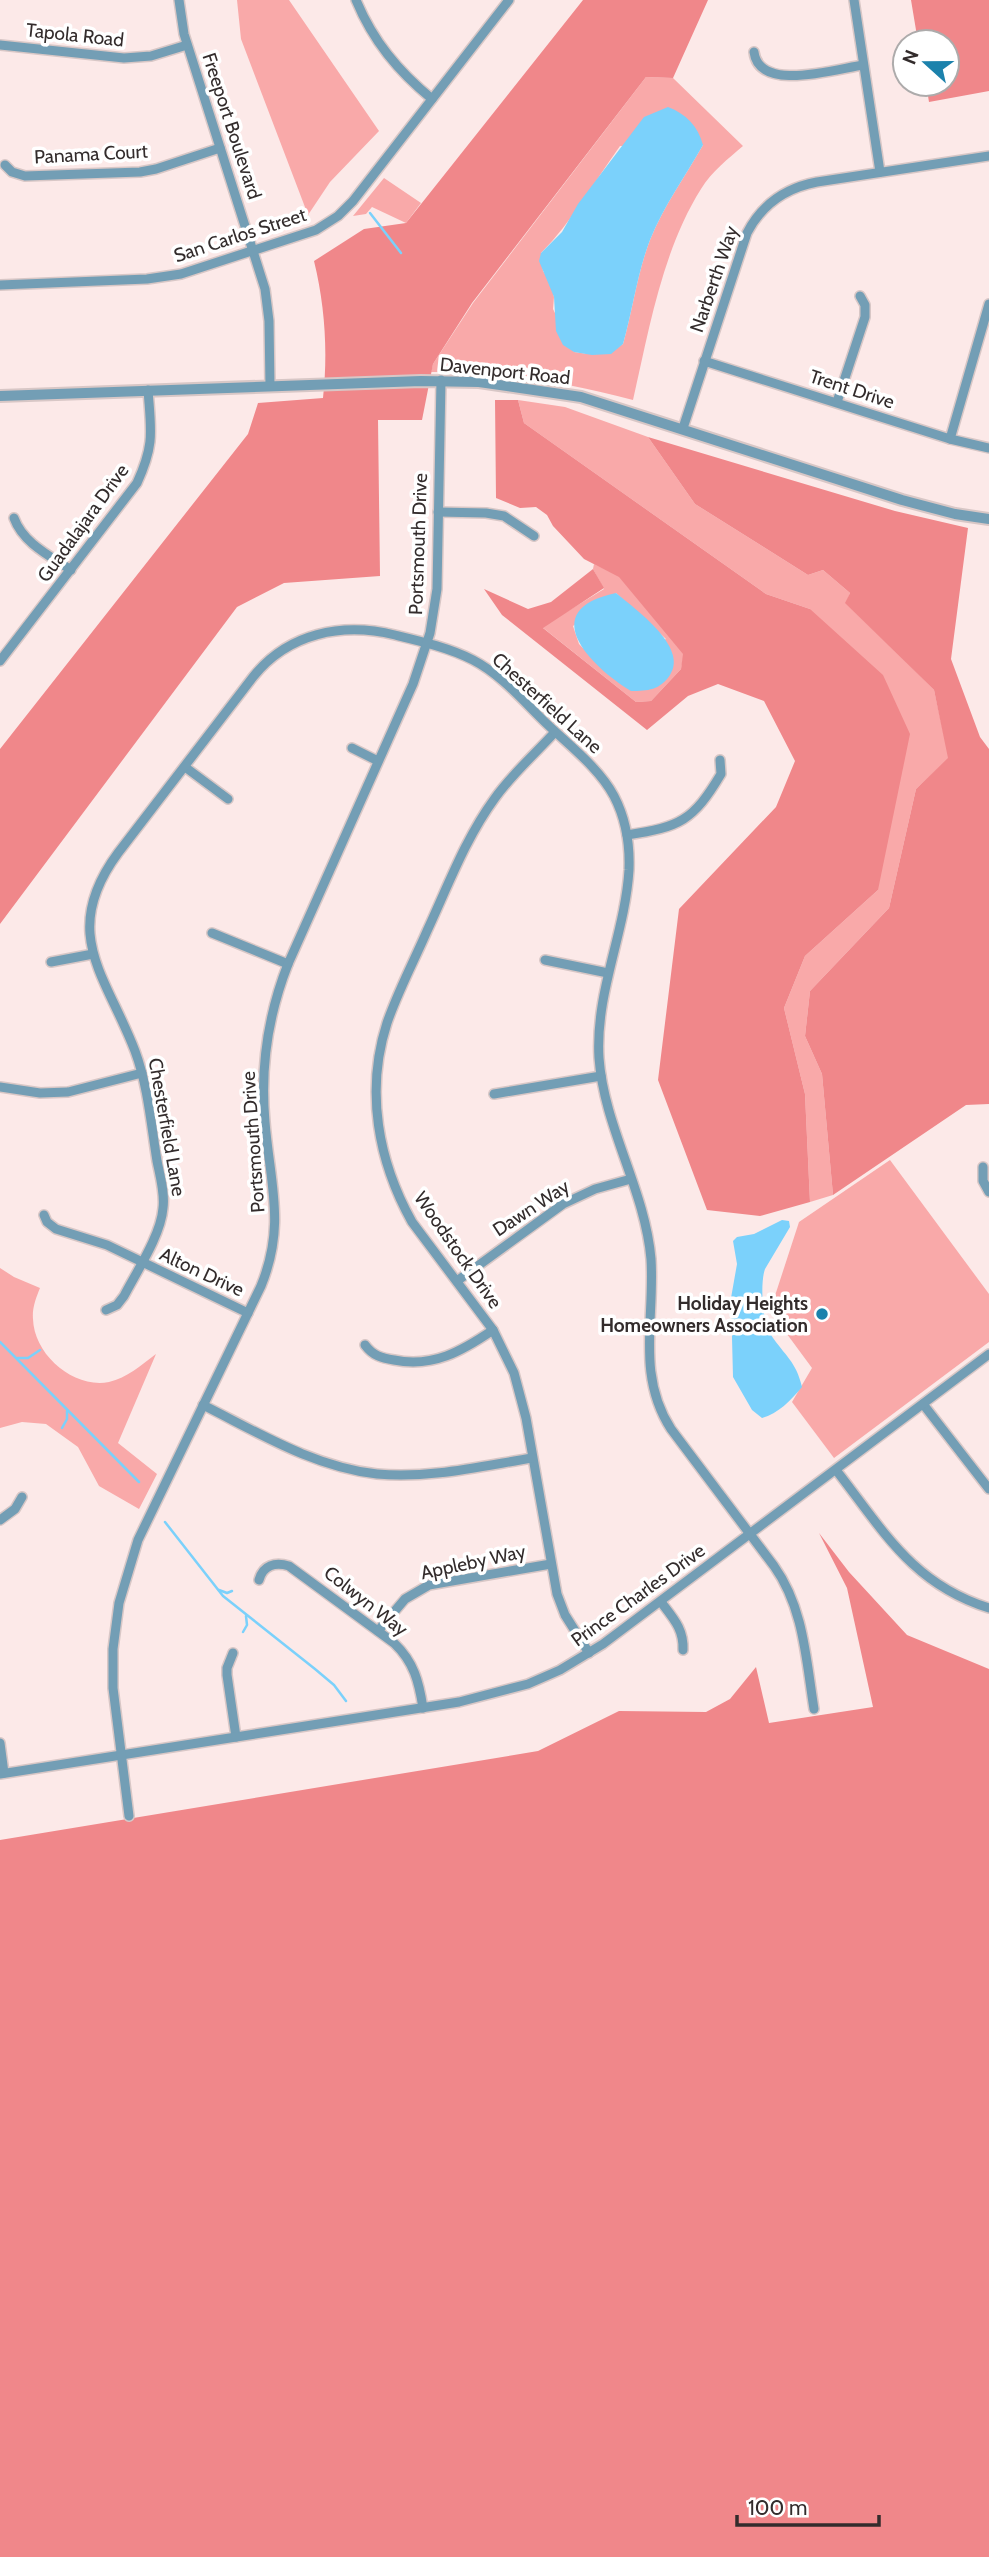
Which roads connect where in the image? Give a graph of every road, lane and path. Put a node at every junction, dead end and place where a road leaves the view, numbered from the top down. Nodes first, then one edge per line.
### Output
1 (179, 0) edge
2 (356, 0) edge
3 (509, 0) edge
4 (854, 0) edge
5 (0, 45) edge
6 (187, 45) junction
7 (754, 52) dead end
8 (863, 65) junction
9 (432, 99) junction
10 (220, 148) junction
11 (989, 156) edge
12 (5, 165) dead end
13 (880, 172) junction
14 (253, 252) junction
15 (0, 285) edge
16 (860, 296) dead end
17 (989, 304) edge
18 (705, 360) junction
19 (441, 380) junction
20 (270, 386) junction
21 (148, 390) junction
22 (0, 396) edge
23 (837, 402) junction
24 (683, 428) junction
25 (950, 439) junction
26 (989, 448) edge
27 (438, 512) junction
28 (14, 518) dead end
29 (989, 519) edge
30 (534, 536) dead end
31 (71, 570) junction
32 (428, 644) junction
33 (0, 661) edge
34 (555, 732) junction
35 (352, 748) dead end
36 (720, 760) dead end
37 (378, 761) junction
38 (185, 766) junction
39 (228, 799) dead end
40 (627, 835) junction
41 (212, 933) dead end
42 (93, 954) junction
43 (545, 960) dead end
44 (51, 962) dead end
45 (288, 964) junction
46 (608, 973) junction
47 (142, 1073) junction
48 (601, 1076) junction
49 (0, 1087) edge
50 (494, 1094) dead end
51 (983, 1167) dead end
52 (631, 1179) junction
53 (989, 1192) edge
54 (44, 1215) dead end
55 (141, 1263) junction
56 (457, 1280) junction
57 (106, 1310) dead end
58 (248, 1313) junction
59 (493, 1330) junction
60 (365, 1345) dead end
61 (989, 1354) edge
62 (923, 1404) junction
63 (203, 1405) junction
64 (533, 1458) junction
65 (836, 1470) junction
66 (989, 1489) edge
67 (22, 1497) dead end
68 (0, 1520) edge
69 (750, 1535) junction
70 (551, 1564) junction
71 (259, 1580) dead end
72 (661, 1602) junction
73 (989, 1608) edge
74 (378, 1631) junction
75 (683, 1650) dead end
76 (233, 1653) dead end
77 (589, 1653) junction
78 (423, 1708) junction
79 (814, 1709) dead end
80 (236, 1737) junction
81 (0, 1743) edge
82 (120, 1754) junction
83 (2, 1773) edge
84 (129, 1816) dead end

1 - 6 street, Freeport Boulevard
2 - 9 street
3 - 9 street, San Carlos Street
4 - 8 street
5 - 6 street, Tapola Road
6 - 10 street, Freeport Boulevard
7 - 8 street
8 - 13 street
9 - 14 street, San Carlos Street
10 - 12 street, Panama Court
10 - 14 street, Freeport Boulevard
11 - 13 street, Narberth Way
13 - 18 street, Narberth Way
14 - 15 street, San Carlos Street
14 - 20 street, Freeport Boulevard
16 - 23 street
17 - 25 street
18 - 23 street, Trent Drive
18 - 24 street, Narberth Way
19 - 20 street, Davenport Road
19 - 24 street, Davenport Road
19 - 27 street, Portsmouth Drive
20 - 21 street, Davenport Road
21 - 22 street, Davenport Road
21 - 31 street, Guadalajara Drive
23 - 25 street, Trent Drive
24 - 29 street, Davenport Road
25 - 26 street, Trent Drive
27 - 30 street
27 - 32 street, Portsmouth Drive
28 - 31 street
31 - 33 street, Guadalajara Drive
32 - 34 street, Chesterfield Lane
32 - 37 street, Portsmouth Drive
32 - 38 street, Chesterfield Lane
34 - 40 street, Chesterfield Lane
34 - 56 street, Woodstock Drive
35 - 37 street
36 - 40 street
37 - 45 street, Portsmouth Drive
38 - 39 street
38 - 42 street, Chesterfield Lane
40 - 46 street, Chesterfield Lane
41 - 45 street
42 - 44 street
42 - 47 street, Chesterfield Lane
43 - 46 street
45 - 58 street, Portsmouth Drive
46 - 48 street, Chesterfield Lane
47 - 49 street
47 - 55 street, Chesterfield Lane
48 - 50 street
48 - 52 street, Chesterfield Lane
51 - 53 street
52 - 56 street, Dawn Way
52 - 69 street, Chesterfield Lane
54 - 55 street, Alton Drive
55 - 57 street, Chesterfield Lane
55 - 58 street, Alton Drive
56 - 59 street, Woodstock Drive
58 - 63 street, Portsmouth Drive
59 - 60 street
59 - 64 street, Woodstock Drive
61 - 62 street, Prince Charles Drive
62 - 65 street, Prince Charles Drive
62 - 66 street
63 - 64 street
63 - 82 street, Portsmouth Drive
64 - 70 street, Woodstock Drive
65 - 69 street, Prince Charles Drive
65 - 73 street
67 - 68 street
69 - 72 street, Prince Charles Drive
69 - 79 street, Chesterfield Lane
70 - 74 street, Appleby Way
70 - 77 street, Woodstock Drive
71 - 74 street, Colwyn Way
72 - 75 street
72 - 77 street, Prince Charles Drive
74 - 78 street, Colwyn Way
76 - 80 street
77 - 78 street, Prince Charles Drive
78 - 80 street, Prince Charles Drive
80 - 82 street, Prince Charles Drive
81 - 83 street
82 - 83 street, Prince Charles Drive
82 - 84 street, Portsmouth Drive

